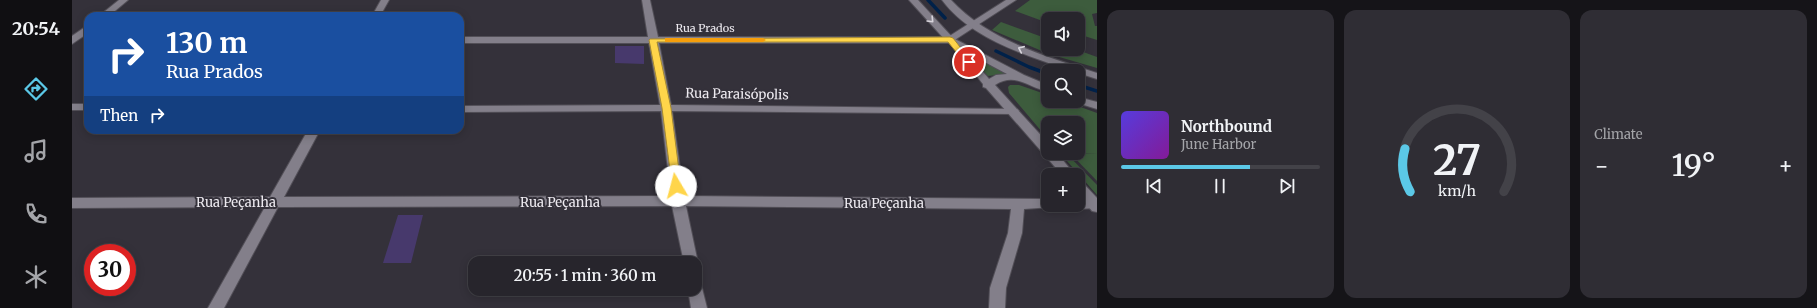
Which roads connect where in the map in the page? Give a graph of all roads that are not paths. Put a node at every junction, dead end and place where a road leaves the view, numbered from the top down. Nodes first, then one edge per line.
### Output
1 (124, 0) edge
2 (385, 0) edge
3 (646, 0) edge
4 (912, 0) edge
5 (946, 0) edge
6 (1012, 0) edge
7 (108, 12) edge
8 (378, 12) edge
9 (973, 25) junction
10 (84, 31) edge
11 (72, 40) edge
12 (84, 40) edge
13 (464, 40) edge
14 (653, 40) junction
15 (950, 40) junction
16 (1097, 76) edge
17 (1020, 77) junction
18 (987, 85) junction
19 (1041, 86) edge
20 (1085, 102) edge
21 (1097, 106) edge
22 (72, 107) edge
23 (84, 107) edge
24 (666, 108) junction
25 (464, 109) edge
26 (1013, 111) junction
27 (312, 134) edge
28 (1041, 143) edge
29 (1056, 160) edge
30 (1063, 168) edge
31 (1085, 193) edge
32 (678, 201) junction
33 (276, 202) junction
34 (72, 203) edge
35 (1018, 204) junction
36 (1041, 204) edge
37 (1085, 204) edge
38 (1096, 205) edge
39 (690, 256) edge
40 (697, 296) edge
41 (216, 308) edge
42 (700, 308) edge
43 (997, 308) edge

1 - 7 street
2 - 8 street
3 - 14 street
4 -> 15 street
5 - 9 street
6 - 9 street
9 - 15 street
16 -> 9 street
10 - 11 street
11 - 12 street
13 - 14 street, Rua Prados
14 - 15 street, Rua Prados
14 - 24 street
15 - 17 street
15 - 18 street
17 - 18 street
17 - 19 street
18 - 26 street
20 - 21 street
22 - 23 street
24 - 25 street, Rua Paraisópolis
24 - 26 street, Rua Paraisópolis
24 - 32 street
26 - 28 street
27 - 33 street
29 - 30 street
31 - 38 street
32 - 33 street, Rua Peçanha
32 - 35 street, Rua Peçanha
32 - 39 street
33 - 34 street, Rua Peçanha
33 - 41 street
35 - 36 street, Rua Peçanha
35 - 43 street
37 - 38 street
40 - 42 street

